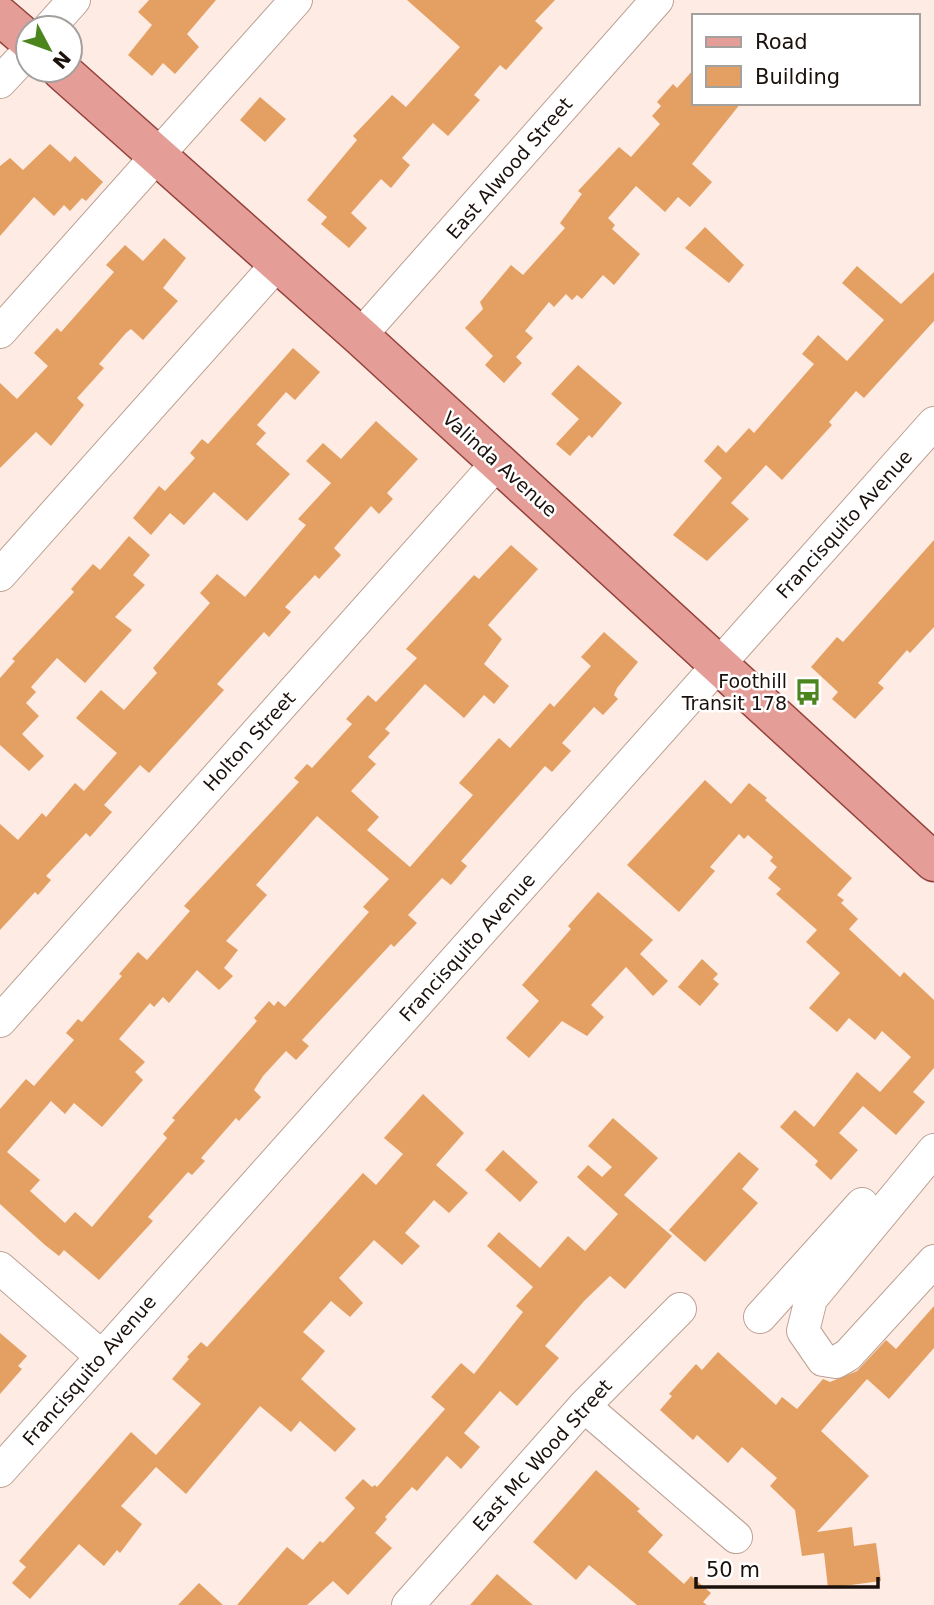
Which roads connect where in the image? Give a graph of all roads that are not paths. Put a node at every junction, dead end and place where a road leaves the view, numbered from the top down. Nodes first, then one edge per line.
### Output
1 (74, 0) edge
2 (296, 0) edge
3 (657, 0) edge
4 (62, 14) edge
5 (0, 16) edge
6 (14, 28) edge
7 (14, 67) edge
8 (0, 82) edge
9 (77, 84) edge
10 (157, 156) junction
11 (278, 264) junction
12 (0, 332) edge
13 (360, 336) junction
14 (934, 423) edge
15 (498, 461) junction
16 (0, 575) edge
17 (720, 664) junction
18 (934, 862) edge
19 (0, 1021) edge
20 (934, 1126) edge
21 (934, 1150) edge
22 (934, 1261) edge
23 (0, 1268) edge
24 (680, 1309) dead end
25 (760, 1317) dead end
26 (101, 1356) junction
27 (584, 1406) junction
28 (0, 1471) edge
29 (736, 1536) dead end
30 (408, 1605) edge

1 - 4 street
2 - 10 street
3 - 13 street, East Alwood Street
5 - 6 main road
7 - 8 street
9 - 10 main road, Valinda Avenue
10 - 11 main road, Valinda Avenue
10 - 12 street
11 - 13 main road, Valinda Avenue
11 - 16 street
13 - 15 main road, Valinda Avenue
14 - 17 street, Francisquito Avenue
15 - 17 main road, Valinda Avenue
15 - 19 street, Holton Street
17 - 18 main road, Valinda Avenue
17 - 26 street, Francisquito Avenue
20 - 25 street
21 - 22 street
23 - 26 street
24 - 27 street, East Mc Wood Street
26 - 28 street, Francisquito Avenue
27 - 29 street
27 - 30 street, East Mc Wood Street

